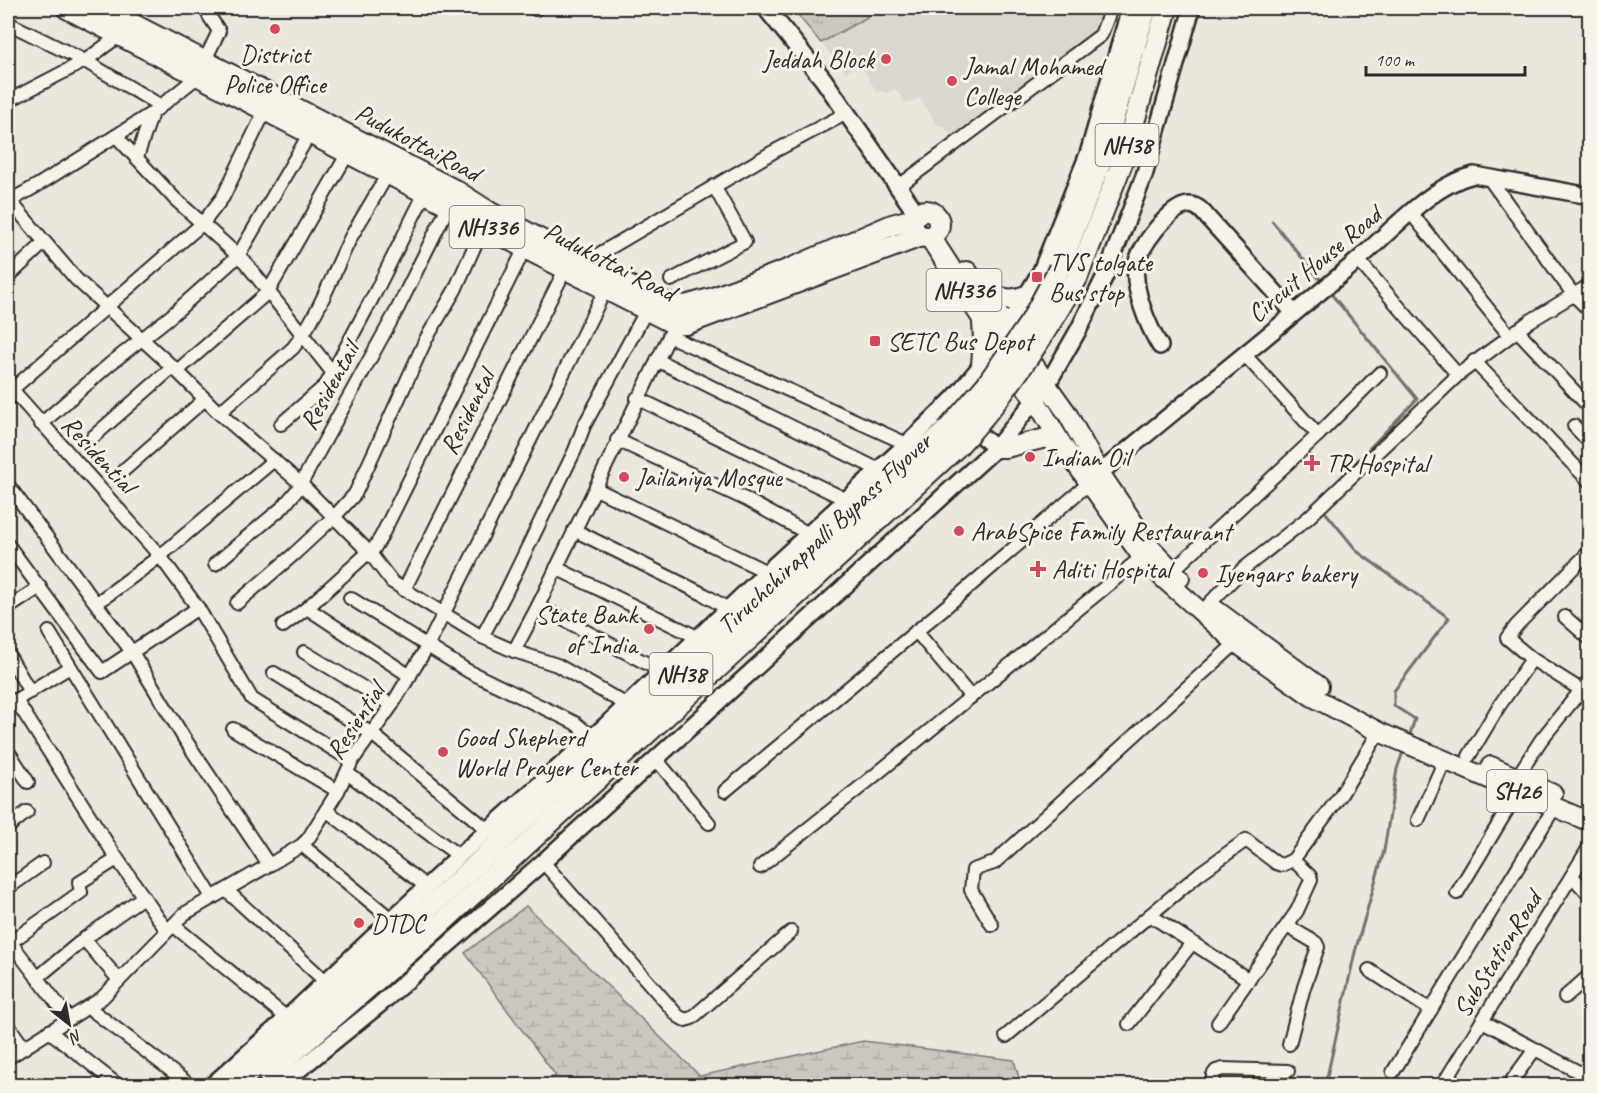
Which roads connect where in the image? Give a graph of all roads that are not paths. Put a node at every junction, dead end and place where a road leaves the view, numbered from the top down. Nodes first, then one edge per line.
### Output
1 (67, 8) edge
2 (100, 8) edge
3 (208, 8) edge
4 (766, 8) edge
5 (781, 8) edge
6 (1111, 8) edge
7 (1130, 8) edge
8 (1146, 8) edge
9 (1167, 8) edge
10 (1192, 8) edge
11 (8, 23) edge
12 (120, 35) junction
13 (85, 61) junction
14 (204, 68) junction
15 (827, 77) junction
16 (8, 101) edge
17 (156, 109) junction
18 (266, 111) junction
19 (847, 113) junction
20 (310, 133) junction
21 (116, 136) junction
22 (348, 153) junction
23 (137, 157) junction
24 (388, 173) junction
25 (1488, 177) junction
26 (904, 182) junction
27 (714, 186) junction
28 (425, 193) junction
29 (1590, 196) edge
30 (9, 202) edge
31 (449, 205) junction
32 (1411, 213) junction
33 (203, 223) junction
34 (925, 224) junction
35 (484, 225) junction
36 (44, 243) junction
37 (525, 248) junction
38 (238, 256) junction
39 (1358, 260) junction
40 (953, 261) junction
41 (574, 262) junction
42 (1050, 270) junction
43 (8, 277) edge
44 (671, 280) dead end
45 (975, 283) junction
46 (1590, 285) edge
47 (605, 290) junction
48 (268, 292) junction
49 (1573, 294) junction
50 (1026, 296) junction
51 (1094, 300) junction
52 (106, 307) junction
53 (646, 311) junction
54 (1590, 311) edge
55 (1294, 313) junction
56 (982, 320) junction
57 (672, 330) junction
58 (1513, 333) junction
59 (303, 336) junction
60 (1002, 336) junction
61 (143, 340) junction
62 (1160, 346) dead end
63 (1244, 354) junction
64 (657, 360) junction
65 (1474, 361) junction
66 (982, 365) junction
67 (175, 369) junction
68 (333, 373) junction
69 (1380, 373) dead end
70 (1458, 375) junction
71 (9, 389) edge
72 (1041, 393) junction
73 (205, 399) junction
74 (637, 399) junction
75 (945, 407) junction
76 (1590, 408) edge
77 (219, 413) junction
78 (41, 424) junction
79 (282, 424) dead end
80 (1574, 426) dead end
81 (1318, 435) junction
82 (93, 437) dead end
83 (617, 440) junction
84 (1590, 443) edge
85 (907, 444) junction
86 (1064, 446) junction
87 (996, 448) junction
88 (274, 460) junction
89 (124, 470) dead end
90 (879, 470) junction
91 (1095, 478) junction
92 (1590, 482) edge
93 (300, 483) junction
94 (8, 486) edge
95 (596, 489) junction
96 (848, 500) junction
97 (335, 516) junction
98 (574, 530) junction
99 (809, 534) junction
100 (8, 546) edge
101 (1590, 551) edge
102 (370, 554) junction
103 (160, 556) junction
104 (1142, 556) junction
105 (215, 564) dead end
106 (556, 568) junction
107 (767, 572) junction
108 (1168, 575) junction
109 (40, 587) junction
110 (404, 590) junction
111 (350, 598) dead end
112 (97, 603) junction
113 (237, 603) dead end
114 (1209, 604) junction
115 (538, 606) junction
116 (8, 608) edge
117 (198, 608) junction
118 (307, 608) junction
119 (728, 609) junction
120 (444, 613) junction
121 (1565, 617) dead end
122 (283, 626) dead end
123 (916, 631) junction
124 (49, 632) dead end
125 (482, 637) junction
126 (699, 638) junction
127 (1590, 639) edge
128 (1236, 643) junction
129 (427, 647) junction
130 (514, 651) junction
131 (132, 652) junction
132 (304, 652) dead end
133 (8, 654) edge
134 (1532, 660) junction
135 (70, 668) junction
136 (663, 672) junction
137 (274, 673) dead end
138 (410, 676) junction
139 (1590, 679) edge
140 (1581, 690) junction
141 (30, 692) junction
142 (971, 697) junction
143 (12, 703) edge
144 (392, 705) junction
145 (627, 705) junction
146 (233, 729) dead end
147 (1387, 729) junction
148 (371, 733) junction
149 (592, 736) junction
150 (8, 751) edge
151 (1442, 752) junction
152 (1469, 756) junction
153 (656, 759) junction
154 (350, 767) junction
155 (28, 782) dead end
156 (1517, 785) junction
157 (338, 791) junction
158 (725, 791) dead end
159 (1554, 808) junction
160 (326, 810) junction
161 (1590, 810) edge
162 (27, 812) dead end
163 (1418, 820) dead end
164 (1590, 822) edge
165 (709, 823) dead end
166 (8, 826) edge
167 (489, 831) junction
168 (302, 845) junction
169 (1590, 846) edge
170 (459, 856) junction
171 (117, 859) junction
172 (1293, 860) junction
173 (543, 862) junction
174 (43, 863) dead end
175 (269, 865) junction
176 (760, 867) dead end
177 (1572, 876) junction
178 (427, 887) junction
179 (8, 888) edge
180 (226, 890) junction
181 (1457, 893) dead end
182 (1590, 896) edge
183 (143, 897) junction
184 (212, 897) junction
185 (1150, 915) junction
186 (392, 919) junction
187 (992, 925) dead end
188 (1287, 927) junction
189 (170, 928) junction
190 (791, 932) dead end
191 (84, 939) junction
192 (8, 942) edge
193 (1192, 943) junction
194 (1369, 970) dead end
195 (1590, 975) edge
196 (37, 978) junction
197 (119, 980) junction
198 (1249, 980) junction
199 (325, 981) junction
200 (1565, 997) dead end
201 (88, 1007) junction
202 (1431, 1010) junction
203 (287, 1018) junction
204 (69, 1019) junction
205 (1482, 1021) junction
206 (1218, 1023) dead end
207 (1129, 1024) dead end
208 (8, 1025) edge
209 (49, 1031) junction
210 (1006, 1036) dead end
211 (1289, 1044) dead end
212 (24, 1048) junction
213 (1535, 1049) junction
214 (8, 1058) edge
215 (1288, 1071) dead end
216 (1393, 1072) dead end
217 (1590, 1078) edge
218 (1511, 1082) dead end
219 (118, 1086) edge
220 (191, 1086) edge
221 (211, 1086) edge
222 (234, 1086) edge
223 (254, 1086) edge
224 (279, 1086) edge
225 (1213, 1086) edge
226 (1442, 1086) edge

1 - 12 highway, Pudukottai Road / NH336
2 - 14 highway, PudukottaiRoad / NH336
3 - 14 street
4 - 15 main road
5 - 15 main road
6 - 26 street
7 - 42 street
8 - 42 highway, Tiruchchirappalli Bypass Flyover / NH38
9 - 223 highway, Tiruchchirappalli Bypass Flyover / NH38, bridge
10 - 51 street
11 - 13 street
12 - 13 street
12 - 14 highway, Pudukottai Road / NH336
13 - 16 street
13 - 17 street
14 - 17 street
14 - 18 highway, Pudukottai Road / NH336
14 - 41 highway, PudukottaiRoad / NH336
15 - 19 main road
15 - 26 main road
17 - 21 street
17 - 23 street
18 - 20 highway, Pudukottai Road / NH336
18 - 33 street
19 - 26 main road
19 - 27 street
20 - 22 highway, Pudukottai Road / NH336
20 - 38 street, Residential
21 - 23 street
21 - 30 street
22 - 24 highway, Pudukottai Road / NH336
22 - 48 street
23 - 33 street
24 - 28 highway, Pudukottai Road / NH336
24 - 59 street
25 - 29 street, Circuit House Road
25 - 32 street, Circuit House Road
25 - 49 street
26 - 34 main road
27 - 41 street
27 - 44 street
28 - 31 highway, Pudukottai Road / NH336
28 - 68 street
30 - 36 street
31 - 35 highway, Pudukottai Road / NH336
31 - 93 street, Residentail
32 - 39 street, Circuit House Road
32 - 58 street
33 - 38 street
33 - 52 street
34 - 40 highway, NH336
34 - 41 highway, PudukottaiRoad / NH336
34 - 57 highway, Pudukottai Road / NH336
35 - 37 highway, Pudukottai Road / NH336
35 - 97 street
36 - 43 street
36 - 52 street
37 - 41 highway, Pudukottai Road / NH336
37 - 102 street
38 - 48 street
38 - 61 street, Residential
39 - 55 street, Circuit House Road
39 - 70 street
40 - 45 highway, NH336
40 - 56 highway, NH336
41 - 47 highway, Pudukottai Road / NH336
41 - 110 street, Residental
42 - 50 street
42 - 51 street
42 - 222 highway, Tiruchchirappalli Bypass Flyover / NH38, bridge
45 - 50 highway
45 - 60 highway, NH336
46 - 49 street
47 - 53 highway, Pudukottai Road / NH336
47 - 120 street, Resiential
48 - 59 street
48 - 67 street
49 - 54 street
49 - 58 street
50 - 60 street
51 - 72 street
52 - 61 street
52 - 71 street
53 - 57 highway, Pudukottai Road / NH336
53 - 125 street
55 - 62 street
55 - 63 street, Circuit House Road
56 - 60 highway, NH336
56 - 66 highway
57 - 64 street
57 - 85 street
58 - 65 street
58 - 76 street
59 - 68 street
59 - 77 street
60 - 66 street
60 - 72 highway, NH336
61 - 67 street
61 - 78 street, Residential
63 - 81 street
63 - 91 street, Circuit House Road
64 - 74 street
64 - 90 street
65 - 70 street
65 - 92 street
66 - 75 street
67 - 73 street
67 - 82 street
68 - 79 street
69 - 81 street
70 - 114 street
71 - 78 street
72 - 86 main road, SH26
72 - 87 street
72 - 91 main road, SH26
73 - 77 street
73 - 89 street
74 - 83 street
74 - 96 street
75 - 85 street
75 - 87 street
77 - 88 street
78 - 103 street, Residential
80 - 84 street
81 - 108 street
83 - 95 street
83 - 99 street
85 - 90 street
86 - 87 main road
86 - 91 main road, SH26
87 - 153 street
88 - 93 street
88 - 103 street
90 - 96 street
91 - 104 main road, SH26
91 - 108 main road, SH26
91 - 123 street
93 - 97 street
93 - 105 street, Residentail
94 - 112 street
95 - 98 street
95 - 107 street
96 - 99 street
97 - 102 street
97 - 113 street
98 - 106 street
98 - 119 street
99 - 107 street
100 - 109 street
101 - 134 street
102 - 110 street
102 - 118 street
103 - 112 street
103 - 117 street, Residential
104 - 108 main road, SH26
104 - 142 street
106 - 115 street
106 - 126 street
107 - 119 street
108 - 114 main road, SH26
108 - 128 main road, SH26
109 - 116 street
109 - 131 street
110 - 120 street
111 - 129 street
112 - 131 street
114 - 147 main road, SH26
115 - 130 street
115 - 136 street
117 - 131 street
117 - 154 street, Residential
118 - 122 street
118 - 138 street
119 - 126 street
120 - 125 street
120 - 129 street, Resiential
121 - 127 street
123 - 142 street
123 - 158 street
124 - 135 street
125 - 130 street
126 - 136 street
128 - 147 main road, SH26
128 - 187 street
129 - 138 street, Resiential
129 - 149 street
130 - 145 street
131 - 175 street
132 - 144 street
133 - 141 street
134 - 140 street
134 - 152 street
135 - 141 street
135 - 184 street
136 - 145 street
137 - 148 street
138 - 144 street, Resiential
139 - 140 street
140 - 156 street
141 - 143 street
142 - 176 street
143 - 171 street
144 - 148 street, Resiential
145 - 149 street
146 - 157 street
147 - 151 main road, SH26
147 - 172 street
148 - 154 street, Resiential
148 - 167 street
149 - 167 street
150 - 155 street
151 - 152 main road, SH26
151 - 156 main road, SH26
151 - 163 street
152 - 156 main road, SH26
153 - 165 street
153 - 173 street
154 - 157 street, Resiential
154 - 170 street
156 - 159 main road, SH26
156 - 161 main road, SH26
156 - 181 street
157 - 160 street, Resiential
159 - 164 main road, SH26
159 - 202 street
160 - 168 street, Resiential
160 - 178 street
162 - 166 street
167 - 170 street
168 - 175 street, Resiential
168 - 186 street
169 - 177 street, SubStationRoad
170 - 178 street
171 - 183 street
171 - 192 street
172 - 185 street
172 - 188 street
173 - 190 street
173 - 224 street
174 - 179 street
175 - 180 street, Resiential
177 - 182 street
177 - 205 street, SubStationRoad
178 - 186 street
180 - 184 street, Resiential
180 - 199 street
183 - 189 street
183 - 191 street
184 - 189 street, Resiential
185 - 193 street
185 - 210 street
186 - 199 street
188 - 198 street
188 - 211 street
189 - 197 street, Resiential
189 - 203 street
191 - 196 street
191 - 197 street
192 - 196 street
193 - 198 street
193 - 207 street
194 - 202 street
195 - 200 street
196 - 204 street
197 - 201 street, Resiential
198 - 206 street
199 - 203 street
201 - 204 street, Resiential
201 - 220 street
202 - 216 street
203 - 221 street
204 - 209 street, Resiential
205 - 213 street
205 - 226 street, SubStationRoad
208 - 212 street
209 - 212 street, Resiential
209 - 219 street
212 - 214 street, Resiential
213 - 217 street
213 - 218 street
215 - 225 street

